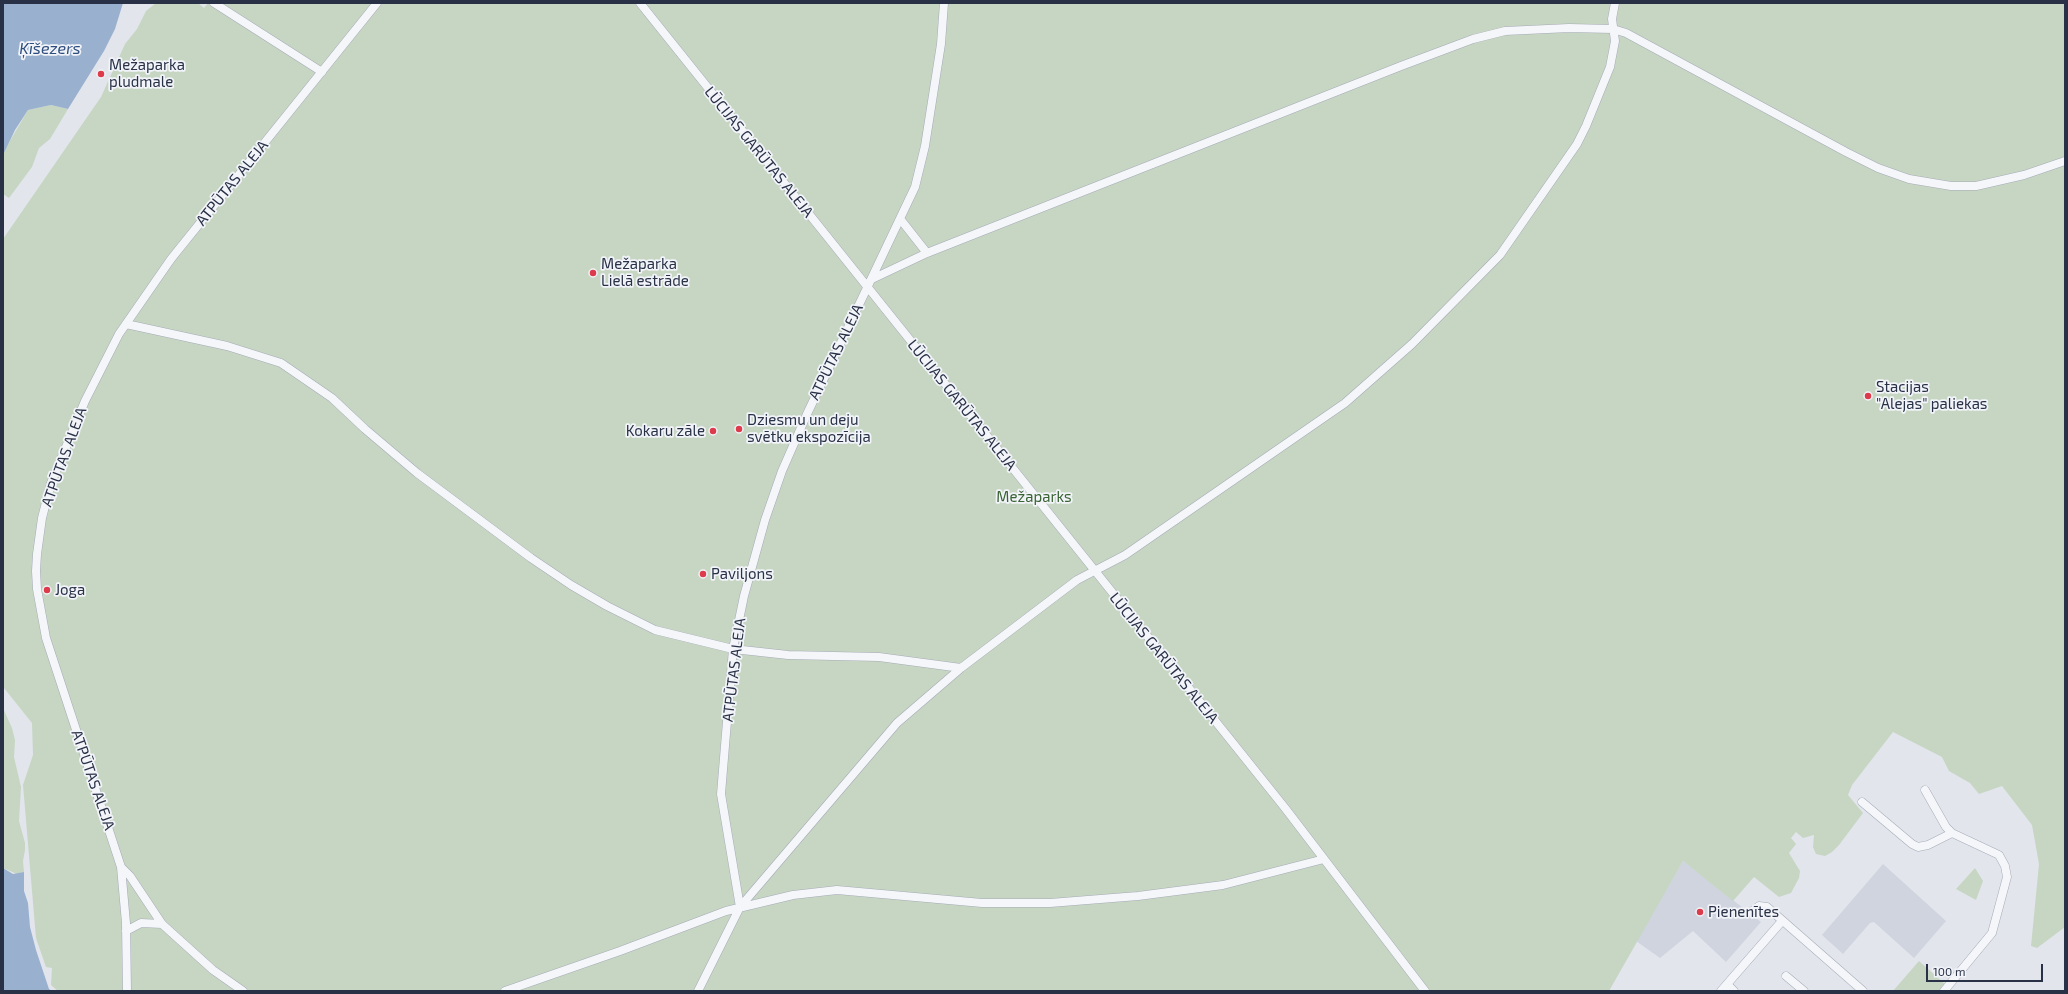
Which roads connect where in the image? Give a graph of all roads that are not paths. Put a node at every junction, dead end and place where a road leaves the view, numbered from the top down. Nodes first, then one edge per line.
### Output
1 (214, 3) edge
2 (378, 3) edge
3 (640, 3) edge
4 (944, 3) edge
5 (1614, 3) edge
6 (1613, 29) junction
7 (322, 72) junction
8 (2065, 161) edge
9 (900, 220) junction
10 (927, 253) junction
11 (870, 283) junction
12 (126, 324) junction
13 (1094, 571) junction
14 (733, 649) junction
15 (961, 668) junction
16 (1925, 790) dead end
17 (1862, 802) dead end
18 (1952, 833) junction
19 (1324, 859) junction
20 (121, 867) junction
21 (740, 907) junction
22 (1751, 912) dead end
23 (1782, 921) junction
24 (162, 924) junction
25 (126, 931) junction
26 (1786, 976) dead end
27 (1727, 984) junction
28 (127, 991) edge
29 (243, 991) edge
30 (505, 991) edge
31 (698, 991) edge
32 (1425, 991) edge
33 (1721, 991) edge
34 (1734, 991) edge
35 (1804, 991) edge
36 (1864, 991) edge
37 (1944, 991) edge

1 - 7 street
2 - 7 street, ATPŪTAS ALEJA
3 - 11 street, LŪCIJAS GARŪTAS ALEJA
4 - 9 street, ATPŪTAS ALEJA
5 - 6 street
6 - 8 street
6 - 10 street
6 - 13 street
7 - 12 street, ATPŪTAS ALEJA
9 - 10 street
9 - 11 street, ATPŪTAS ALEJA
10 - 11 street
11 - 13 street, LŪCIJAS GARŪTAS ALEJA
11 - 14 street, ATPŪTAS ALEJA
12 - 14 street
12 - 20 street, ATPŪTAS ALEJA
13 - 15 street
13 - 19 street, LŪCIJAS GARŪTAS ALEJA
14 - 15 street
14 - 21 street, ATPŪTAS ALEJA
15 - 21 street
16 - 18 street
17 - 18 street
18 - 37 street
19 - 21 street
19 - 32 street, LŪCIJAS GARŪTAS ALEJA
20 - 24 street, ATPŪTAS ALEJA
20 - 25 street
21 - 30 street
21 - 31 street
22 - 23 street
23 - 27 street
23 - 36 street
24 - 25 street
24 - 29 street, ATPŪTAS ALEJA
25 - 28 street
26 - 35 street
27 - 33 street
27 - 34 street

